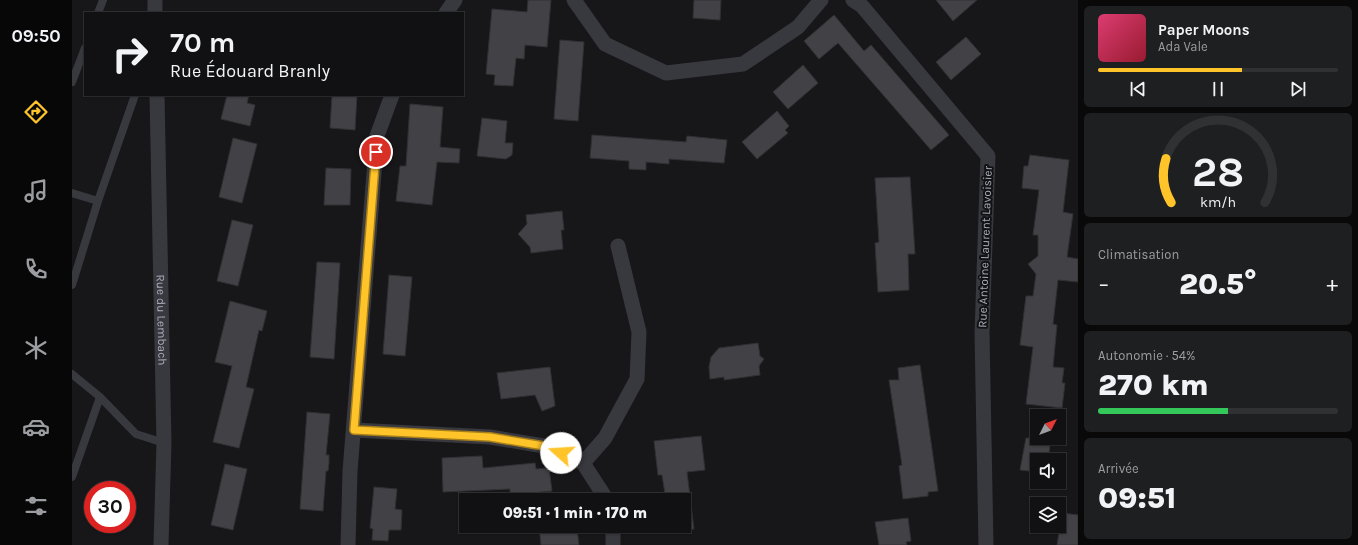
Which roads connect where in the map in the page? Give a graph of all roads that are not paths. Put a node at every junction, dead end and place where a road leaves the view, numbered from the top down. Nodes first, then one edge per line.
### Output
1 (103, 0) edge
2 (155, 0) edge
3 (455, 0) edge
4 (574, 0) edge
5 (821, 0) edge
6 (853, 0) edge
7 (98, 12) edge
8 (155, 12) edge
9 (447, 12) edge
10 (84, 51) edge
11 (72, 82) edge
12 (135, 96) edge
13 (157, 96) edge
14 (392, 96) edge
15 (72, 193) edge
16 (98, 201) junction
17 (618, 246) dead end
18 (72, 285) edge
19 (72, 374) edge
20 (100, 397) junction
21 (354, 430) junction
22 (164, 443) junction
23 (583, 463) junction
24 (72, 477) edge
25 (602, 493) edge
26 (612, 533) edge
27 (161, 545) edge
28 (348, 545) edge
29 (613, 545) edge
30 (986, 545) edge

1 - 7 lane
2 - 8 street
3 - 9 street
4 - 5 street
6 - 30 street, Rue Antoine Laurent Lavoisier
10 - 11 lane
12 - 16 lane
13 - 22 street, Rue du Lembach
14 - 21 street
15 - 16 lane
16 - 18 lane
17 - 23 street
19 - 20 lane
20 - 22 lane
20 - 24 lane
21 - 23 street
21 - 28 street
22 - 27 street, Rue du Lembach
23 - 25 street
26 - 29 street

